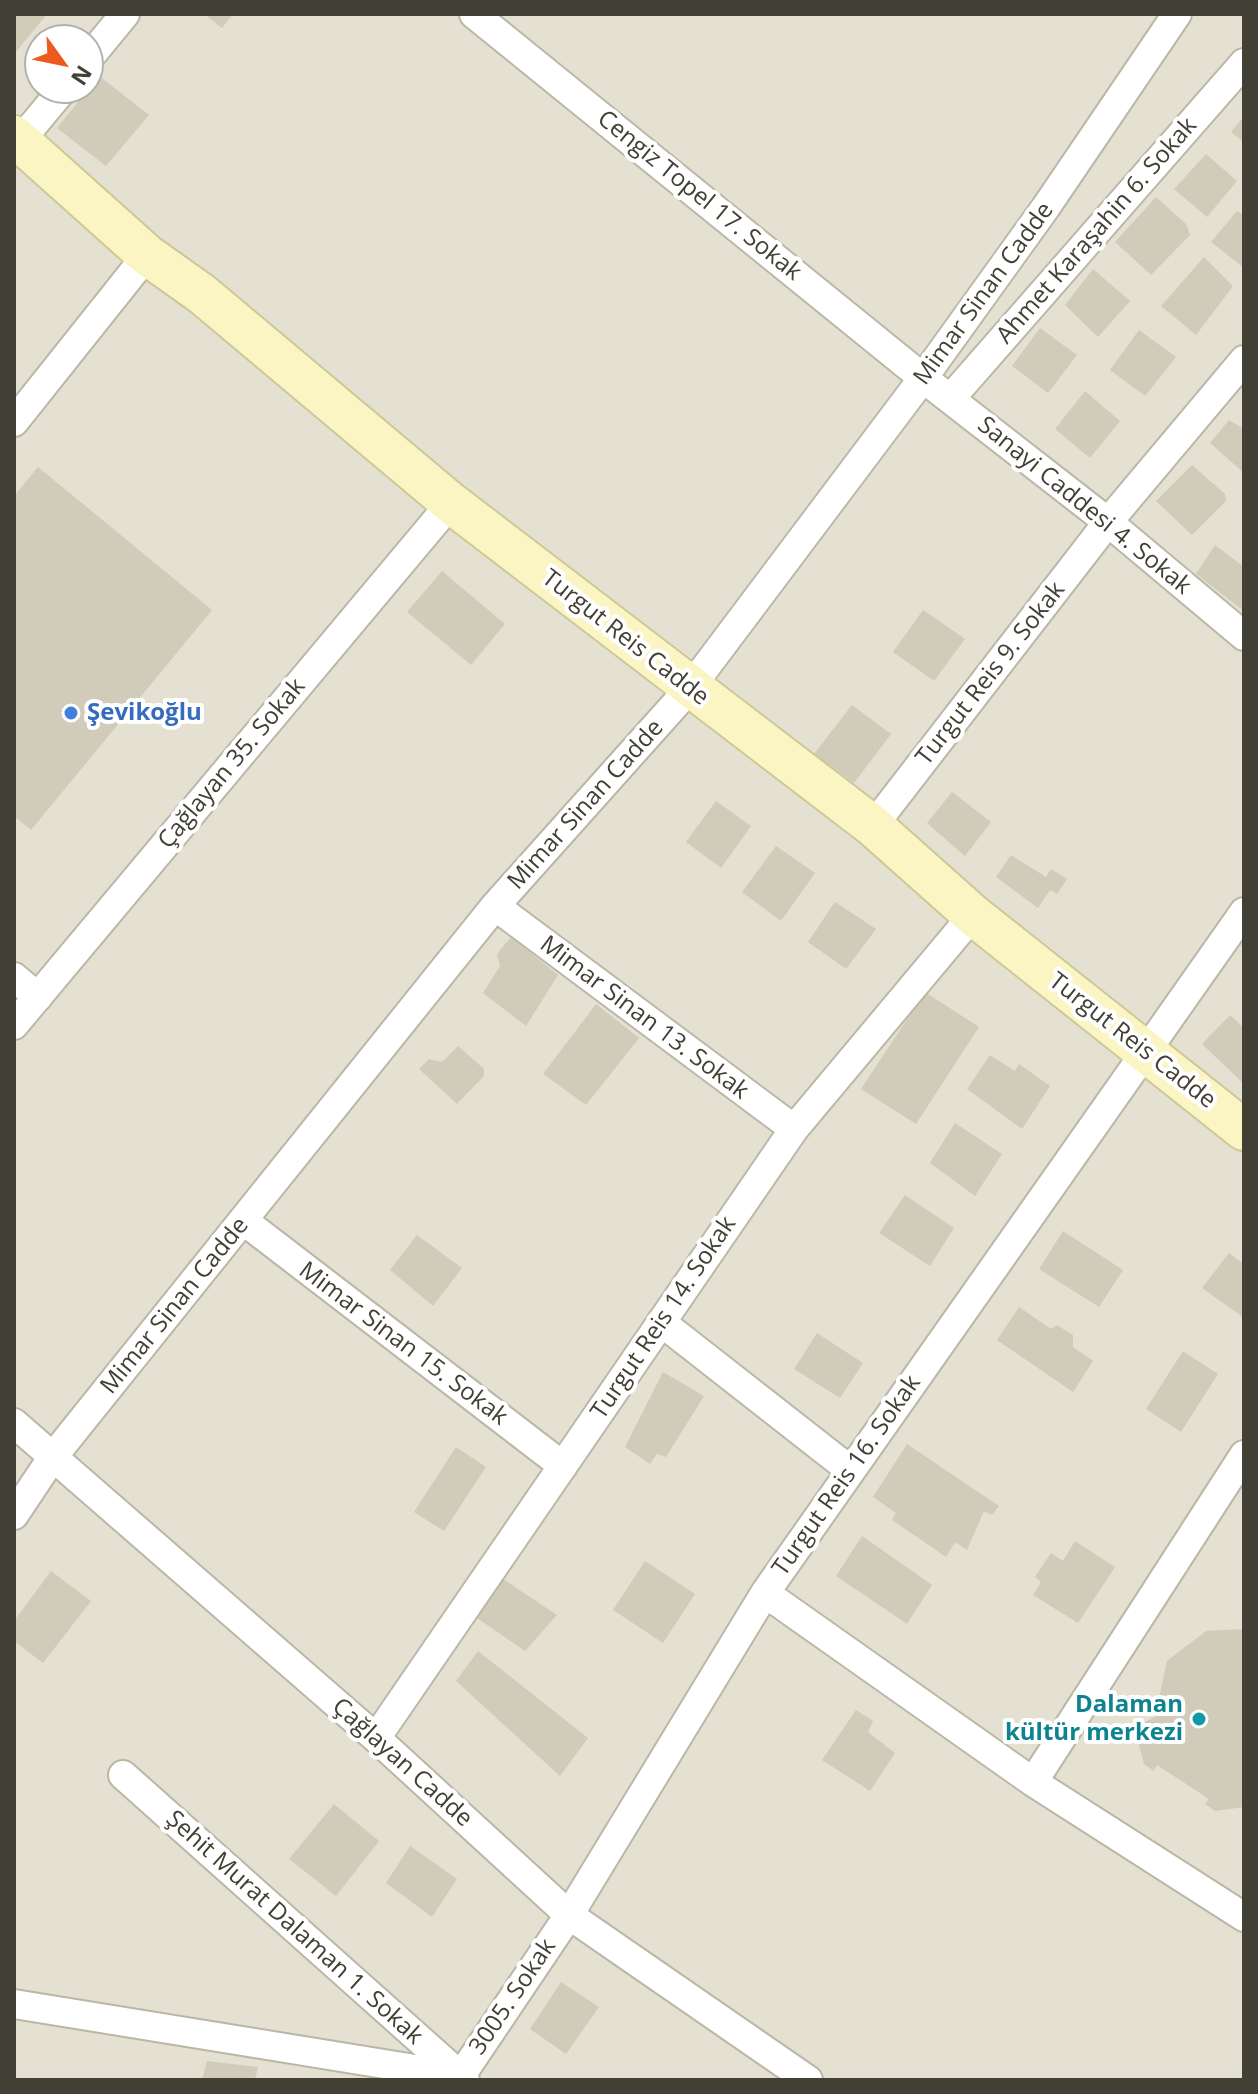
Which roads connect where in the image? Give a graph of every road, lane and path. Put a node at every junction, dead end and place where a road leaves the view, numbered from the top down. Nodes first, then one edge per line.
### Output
1 (125, 14) edge
2 (474, 14) edge
3 (1177, 14) edge
4 (104, 40) edge
5 (1244, 63) edge
6 (50, 104) edge
7 (16, 142) edge
8 (147, 255) junction
9 (1244, 360) edge
10 (923, 378) junction
11 (950, 399) junction
12 (14, 422) edge
13 (451, 503) junction
14 (1108, 522) junction
15 (1244, 636) edge
16 (690, 688) junction
17 (873, 826) junction
18 (495, 906) junction
19 (1244, 912) edge
20 (973, 915) junction
21 (14, 977) edge
22 (38, 997) junction
23 (14, 1025) edge
24 (1146, 1052) junction
25 (794, 1129) junction
26 (1244, 1130) edge
27 (244, 1221) junction
28 (661, 1322) junction
29 (14, 1423) edge
30 (1244, 1455) edge
31 (52, 1458) junction
32 (563, 1466) junction
33 (850, 1470) junction
34 (14, 1515) edge
35 (765, 1593) junction
36 (376, 1738) junction
37 (123, 1775) dead end
38 (1033, 1782) junction
39 (569, 1915) junction
40 (1244, 1917) edge
41 (14, 2004) edge
42 (461, 2079) edge
43 (808, 2080) edge

1 - 4 street
2 - 10 street, Cengiz Topel 17. Sokak
3 - 10 street, Mimar Sinan Cadde
5 - 11 street, Ahmet Karaşahin 6. Sokak
6 - 7 street
7 - 8 street, Turgut Reis Cadde
8 - 12 street
8 - 13 street, Turgut Reis Cadde
9 - 14 street, Turgut Reis 9. Sokak
10 - 11 street, Sanayi Caddesi 4. Sokak
10 - 16 street, Mimar Sinan Cadde
11 - 14 street, Sanayi Caddesi 4. Sokak
13 - 16 street, Turgut Reis Cadde
13 - 22 street, Çağlayan 35. Sokak
14 - 15 street, Sanayi Caddesi 4. Sokak
14 - 17 street, Turgut Reis 9. Sokak
16 - 17 street, Turgut Reis Cadde
16 - 18 street, Mimar Sinan Cadde
17 - 20 street, Turgut Reis Cadde
18 - 25 street, Mimar Sinan 13. Sokak
18 - 27 street, Mimar Sinan Cadde
19 - 24 street, Turgut Reis 16. Sokak
20 - 24 street, Turgut Reis Cadde
20 - 25 street, Turgut Reis 14. Sokak
21 - 22 street
22 - 23 street, Çağlayan 35. Sokak
24 - 26 street, Turgut Reis Cadde
24 - 33 street, Turgut Reis 16. Sokak
25 - 28 street, Turgut Reis 14. Sokak
27 - 31 street, Mimar Sinan Cadde
27 - 32 street, Mimar Sinan 15. Sokak
28 - 32 street, Turgut Reis 14. Sokak
28 - 33 street
29 - 31 street, Çağlayan Cadde
30 - 38 street
31 - 34 street, Mimar Sinan Cadde
31 - 36 street, Çağlayan Cadde
32 - 36 street, Turgut Reis 14. Sokak
33 - 35 street, Turgut Reis 16. Sokak
35 - 38 street
35 - 39 street, Turgut Reis 16. Sokak
36 - 39 street, Çağlayan Cadde
37 - 42 street, Şehit Murat Dalaman 1. Sokak
38 - 40 street
39 - 42 street, 3005. Sokak
39 - 43 street, Çağlayan Cadde
41 - 42 street

